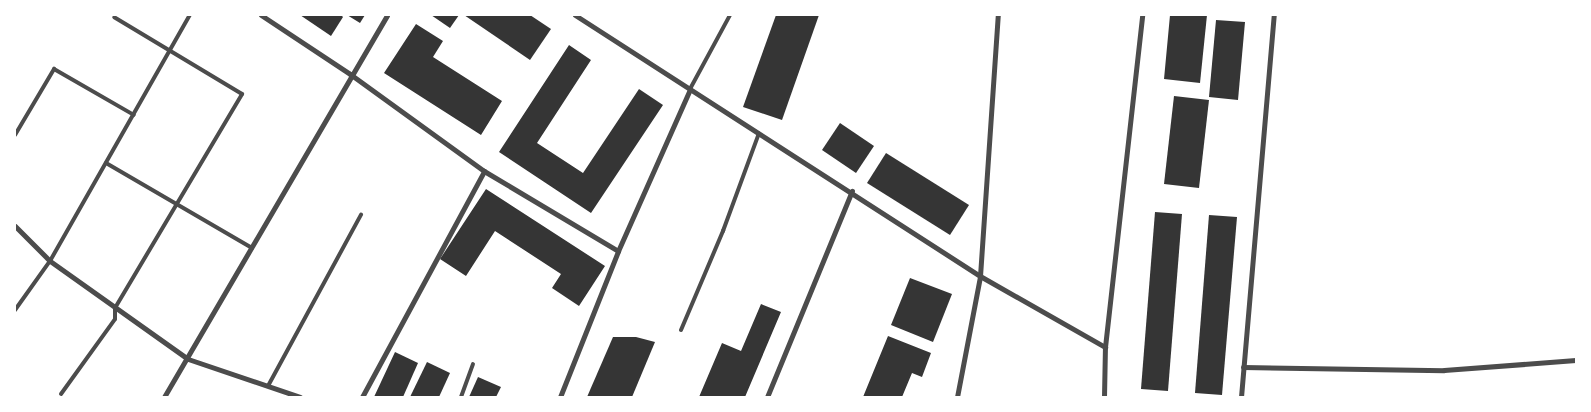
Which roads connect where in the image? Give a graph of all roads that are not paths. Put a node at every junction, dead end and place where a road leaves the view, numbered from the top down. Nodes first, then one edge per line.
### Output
1 (190, 15) edge
2 (261, 15) edge
3 (387, 15) edge
4 (575, 15) edge
5 (730, 15) edge
6 (998, 15) edge
7 (1142, 15) edge
8 (1274, 15) edge
9 (114, 17) dead end
10 (170, 51) junction
11 (350, 74) junction
12 (690, 89) junction
13 (134, 115) junction
14 (759, 133) junction
15 (15, 135) edge
16 (106, 162) junction
17 (484, 171) junction
18 (852, 191) junction
19 (177, 204) junction
20 (361, 215) dead end
21 (15, 226) edge
22 (252, 248) junction
23 (618, 251) junction
24 (50, 261) junction
25 (980, 276) junction
26 (115, 308) junction
27 (15, 310) edge
28 (681, 330) dead end
29 (1105, 347) junction
30 (188, 359) junction
31 (1576, 360) edge
32 (473, 364) dead end
33 (1243, 367) junction
34 (268, 386) junction
35 (61, 394) dead end
36 (164, 397) edge
37 (300, 397) edge
38 (362, 397) edge
39 (461, 397) edge
40 (560, 397) edge
41 (767, 397) edge
42 (957, 397) edge
43 (1104, 397) edge
44 (1241, 397) edge

1 - 10 lane
2 - 11 street
3 - 11 street
4 - 12 street
5 - 12 lane
6 - 25 street
7 - 29 street
8 - 33 street
9 - 10 lane
10 - 13 lane
10 - 19 lane
11 - 17 street
11 - 22 street
12 - 14 street
12 - 23 street
13 - 15 lane
13 - 16 lane
14 - 18 street
14 - 28 lane
16 - 19 lane
16 - 24 lane
17 - 23 street
17 - 38 street
18 - 25 street
18 - 41 street
19 - 22 lane
19 - 26 lane
20 - 34 lane
21 - 24 street
22 - 30 street
23 - 40 street
24 - 26 street
24 - 27 lane
25 - 29 street
25 - 42 street
26 - 30 street
26 - 35 lane
29 - 43 street
30 - 34 street
30 - 36 street
31 - 33 street
32 - 39 lane
33 - 44 street
34 - 37 street

